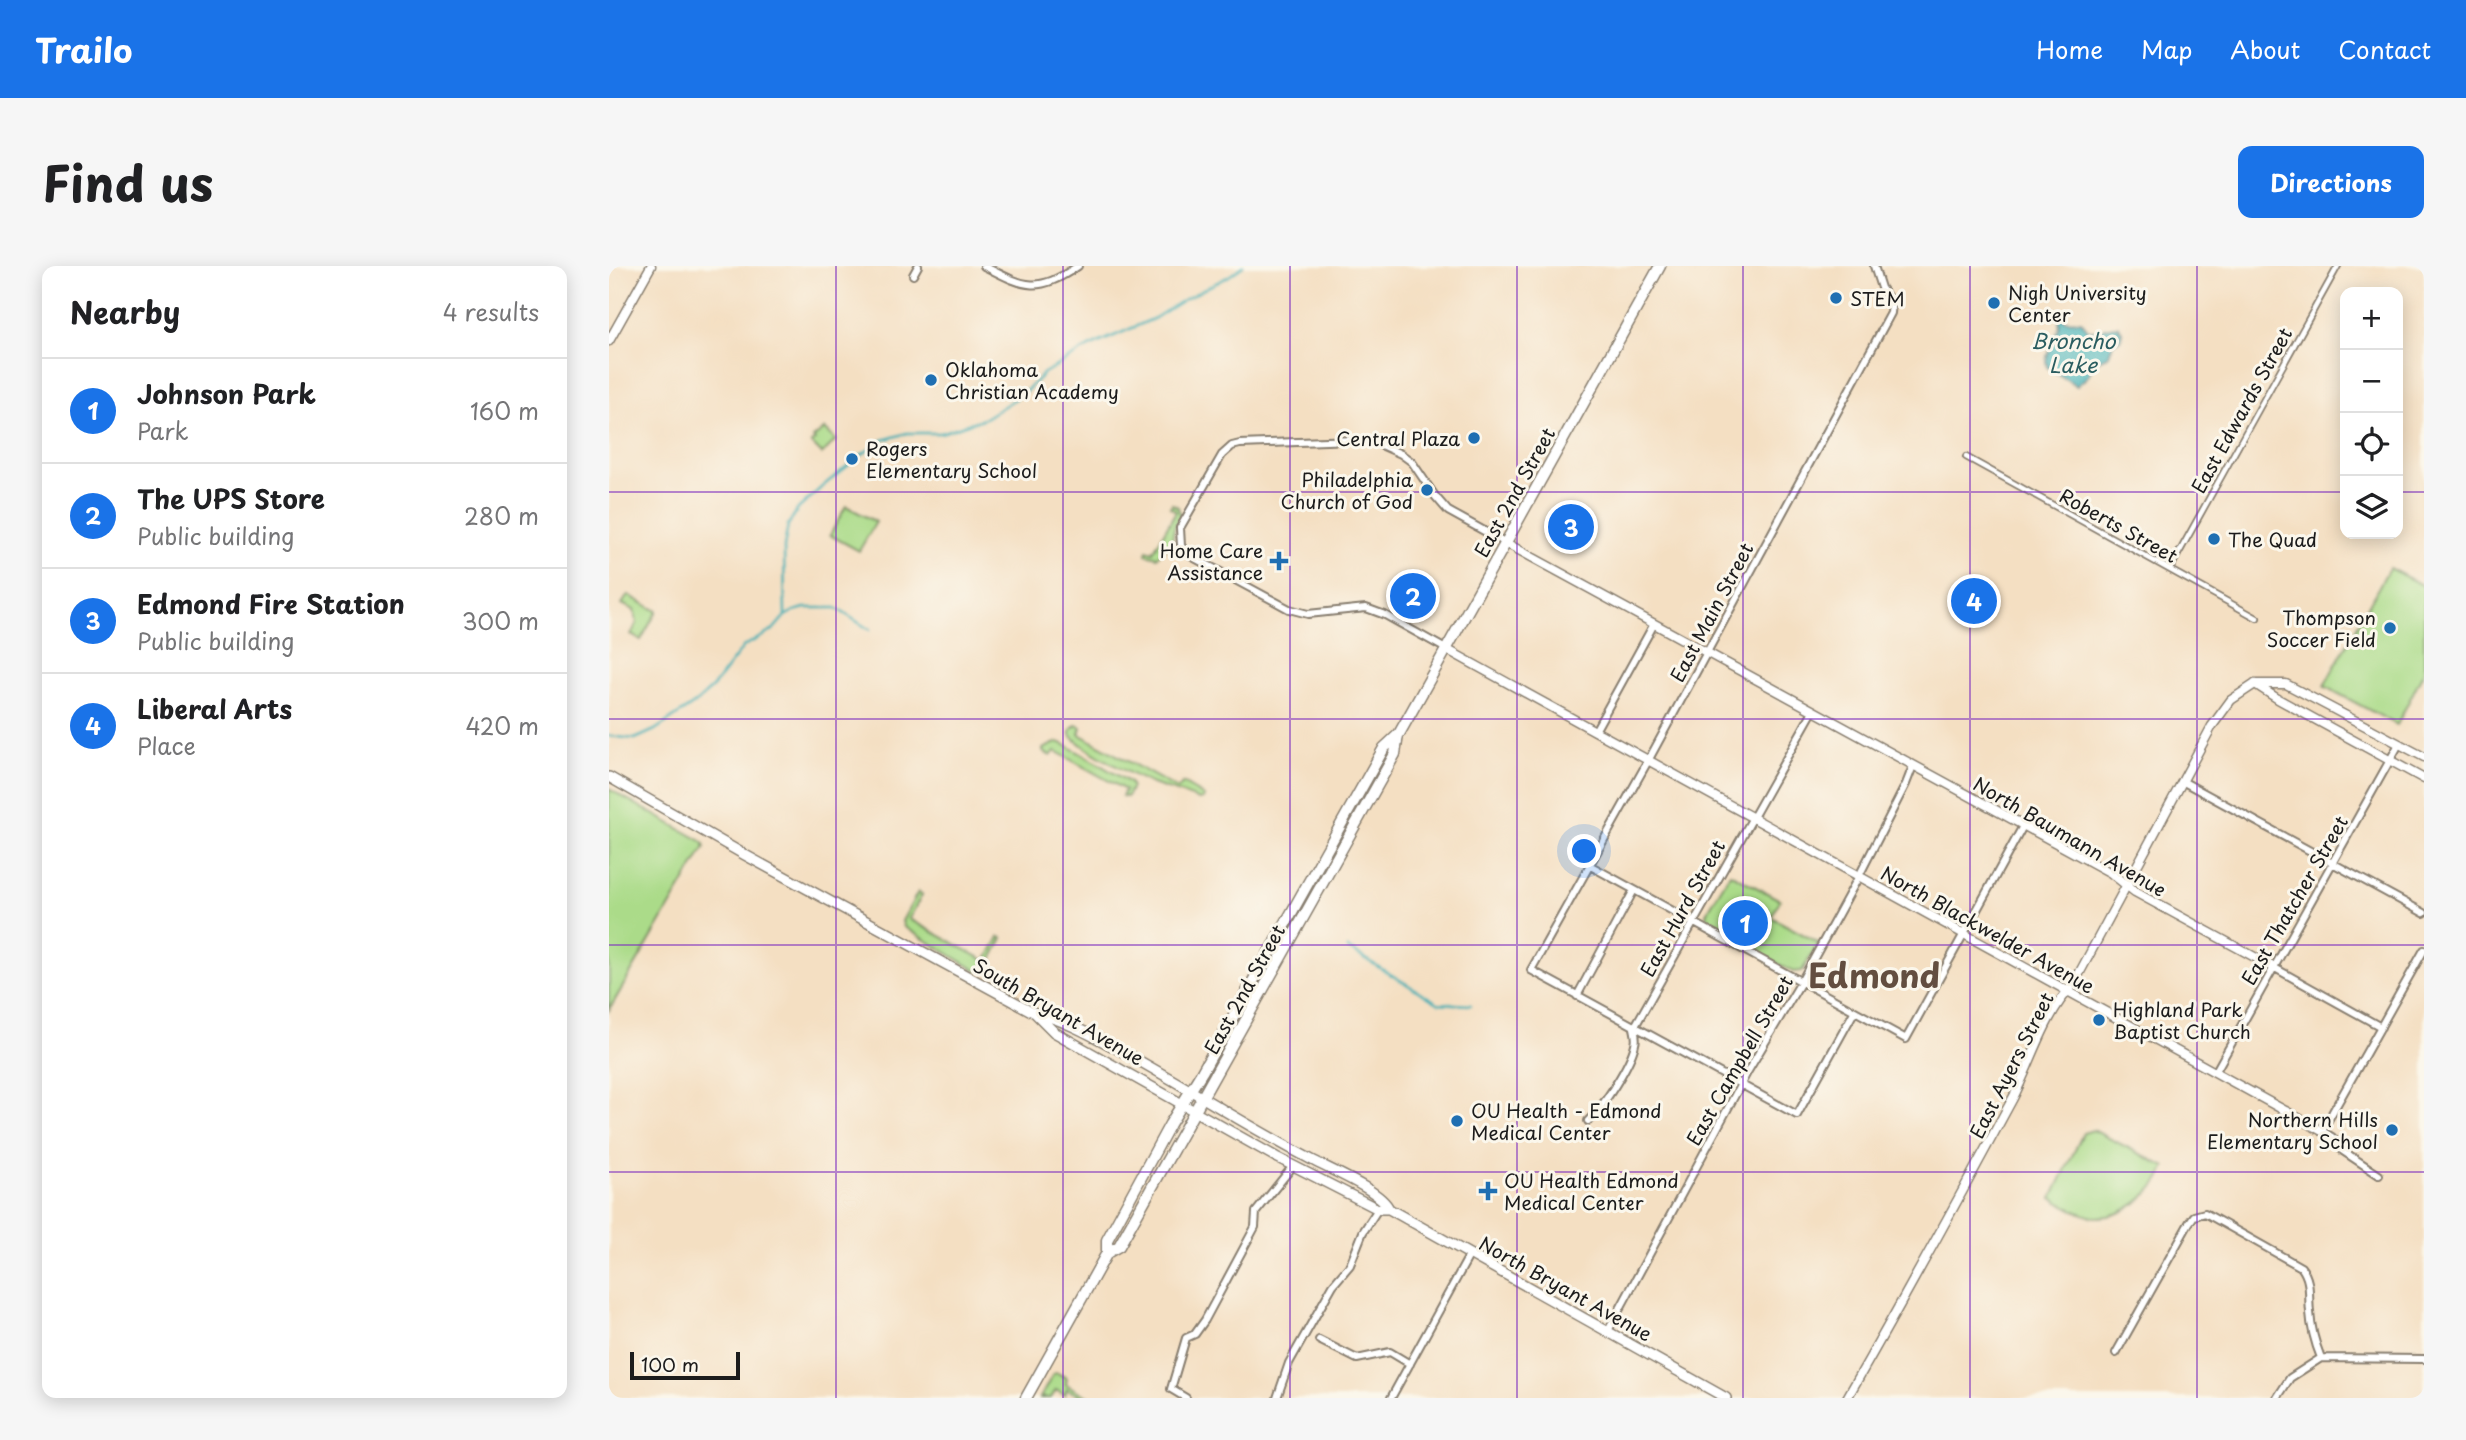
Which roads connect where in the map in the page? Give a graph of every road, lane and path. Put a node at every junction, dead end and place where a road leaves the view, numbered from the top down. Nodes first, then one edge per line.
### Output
1 (651, 266) edge
2 (918, 266) edge
3 (984, 266) edge
4 (1078, 266) edge
5 (1660, 266) edge
6 (1874, 266) edge
7 (2338, 266) edge
8 (913, 275) dead end
9 (609, 341) edge
10 (1966, 457) dead end
11 (1506, 543) junction
12 (2170, 569) junction
13 (2257, 618) dead end
14 (1654, 624) junction
15 (1446, 649) junction
16 (1707, 653) junction
17 (2255, 684) junction
18 (1813, 711) junction
19 (1595, 731) junction
20 (1399, 734) junction
21 (2399, 744) junction
22 (2424, 757) edge
23 (2391, 760) junction
24 (1648, 761) junction
25 (1913, 766) junction
26 (609, 777) edge
27 (1367, 779) junction
28 (2424, 779) edge
29 (2182, 781) junction
30 (1752, 816) junction
31 (1358, 821) junction
32 (2023, 826) junction
33 (2333, 864) junction
34 (1589, 865) junction
35 (1859, 876) junction
36 (2127, 887) junction
37 (1634, 890) junction
38 (2424, 913) edge
39 (1692, 922) junction
40 (1964, 935) junction
41 (1272, 947) junction
42 (2424, 950) edge
43 (2273, 967) junction
44 (1275, 970) junction
45 (1801, 982) junction
46 (2067, 991) junction
47 (1577, 996) junction
48 (1854, 1012) junction
49 (1035, 1013) junction
50 (2381, 1027) junction
51 (1634, 1028) junction
52 (2215, 1072) junction
53 (1740, 1086) junction
54 (1190, 1091) junction
55 (1202, 1098) junction
56 (1182, 1103) junction
57 (1195, 1110) junction
58 (1588, 1121) dead end
59 (2322, 1131) junction
60 (1293, 1166) junction
61 (2379, 1175) dead end
62 (1377, 1209) junction
63 (1389, 1209) junction
64 (1107, 1253) junction
65 (1470, 1254) junction
66 (1608, 1331) junction
67 (1319, 1340) dead end
68 (2116, 1353) dead end
69 (2321, 1358) junction
70 (2424, 1359) edge
71 (1410, 1364) junction
72 (1026, 1398) edge
73 (1186, 1398) edge
74 (1277, 1398) edge
75 (1391, 1398) edge
76 (1726, 1398) edge
77 (1847, 1398) edge
78 (2277, 1398) edge

1 - 9 street
2 - 8 street
3 - 4 street
5 - 11 main road, East 2nd Street
6 - 16 street, East Main Street
7 - 12 street, East Edwards Street
10 - 12 street, Roberts Street
11 - 14 street, North Baumann Avenue
11 - 15 main road, East 2nd Street
11 - 15 street
12 - 13 street, Roberts Street
14 - 16 street, North Baumann Avenue
14 - 19 street
15 - 19 street, North Blackwelder Avenue
15 - 20 main road, East 2nd Street
16 - 18 street, North Baumann Avenue
16 - 24 street, East Main Street
17 - 21 street
17 - 23 street
17 - 29 street, East Ayers Street
18 - 25 street, North Baumann Avenue
18 - 30 street, East Hurd Street
19 - 24 street, North Blackwelder Avenue
20 - 27 main road, East 2nd Street
20 - 31 main road, East 2nd Street
21 - 22 street
21 - 23 street, East Thatcher Street
23 - 28 street
23 - 33 street, East Thatcher Street
24 - 30 street, North Blackwelder Avenue
24 - 34 street, East Main Street
25 - 32 street, North Baumann Avenue
25 - 35 street, East Campbell Street
26 - 49 main road, South Bryant Avenue
27 - 31 main road
27 - 41 main road, East 2nd Street
29 - 33 street
29 - 36 street, East Ayers Street
30 - 35 street, North Blackwelder Avenue
30 - 39 street, East Hurd Street
31 - 44 main road, East 2nd Street
32 - 36 street, North Baumann Avenue
32 - 40 street
33 - 38 street
33 - 43 street, East Thatcher Street
34 - 37 street
34 - 47 street, East Main Street
35 - 40 street, North Blackwelder Avenue
35 - 45 street, East Campbell Street
36 - 43 street, North Baumann Avenue
36 - 46 street, East Ayers Street
37 - 39 street
37 - 47 street
39 - 45 street
39 - 51 street, East Hurd Street
40 - 46 street, North Blackwelder Avenue
40 - 48 street
41 - 44 main road
41 - 54 main road, East 2nd Street
42 - 50 street
43 - 50 street, North Baumann Avenue
43 - 52 street, East Thatcher Street
44 - 55 main road, East 2nd Street
45 - 48 street
45 - 53 street, East Campbell Street
46 - 52 street, North Blackwelder Avenue
46 - 77 street, East Ayers Street
47 - 51 street
48 - 53 street
49 - 54 main road
49 - 56 main road, South Bryant Avenue
50 - 59 street
51 - 53 street
51 - 58 street, East Hurd Street
52 - 59 street, North Blackwelder Avenue
53 - 66 street, East Campbell Street
54 - 55 main road
54 - 56 main road, East 2nd Street
55 - 57 main road, East 2nd Street
55 - 63 main road
56 - 57 main road, South Bryant Avenue
56 - 64 main road, East 2nd Street
57 - 60 main road, South Bryant Avenue
57 - 64 main road, East 2nd Street
59 - 61 street, North Blackwelder Avenue
60 - 62 main road, South Bryant Avenue
60 - 73 street
62 - 63 main road, South Bryant Avenue
62 - 74 street
63 - 65 main road, North Bryant Avenue
64 - 72 main road, East 2nd Street
65 - 66 main road, North Bryant Avenue
65 - 71 street
66 - 76 main road, North Bryant Avenue
67 - 71 street
68 - 69 street
69 - 70 street
69 - 78 street
71 - 75 street

